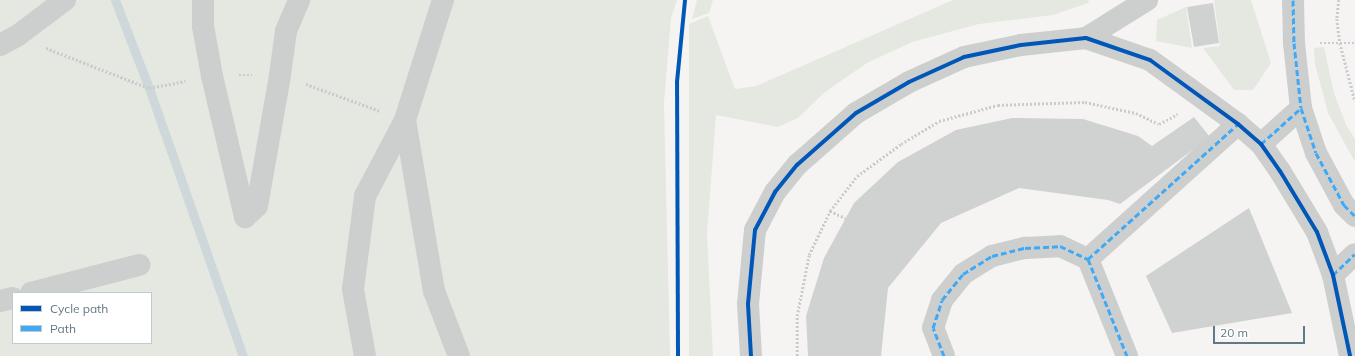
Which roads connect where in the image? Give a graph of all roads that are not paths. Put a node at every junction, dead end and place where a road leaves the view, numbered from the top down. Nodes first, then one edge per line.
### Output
1 (65, 0) edge
2 (203, 0) edge
3 (299, 0) edge
4 (443, 0) edge
5 (1147, 0) edge
6 (1293, 0) edge
7 (1086, 38) junction
8 (0, 45) edge
9 (1301, 108) junction
10 (405, 120) junction
11 (1238, 124) junction
12 (1261, 144) junction
13 (1355, 216) edge
14 (1355, 254) edge
15 (1088, 259) junction
16 (139, 265) dead end
17 (1333, 275) junction
18 (35, 292) edge
19 (12, 298) edge
20 (0, 301) edge
21 (365, 356) edge
22 (459, 356) edge
23 (751, 356) edge
24 (944, 356) edge
25 (1127, 356) edge
26 (1350, 356) edge

1 - 8 street
2 - 3 street
4 - 10 street
5 - 7 street
6 - 9 street
7 - 11 street
7 - 23 street
9 - 12 street
9 - 13 street
10 - 21 street
10 - 22 street
11 - 12 street
11 - 15 street
12 - 17 street
14 - 17 street
15 - 24 street
15 - 25 street
16 - 18 street
17 - 26 street
19 - 20 street

